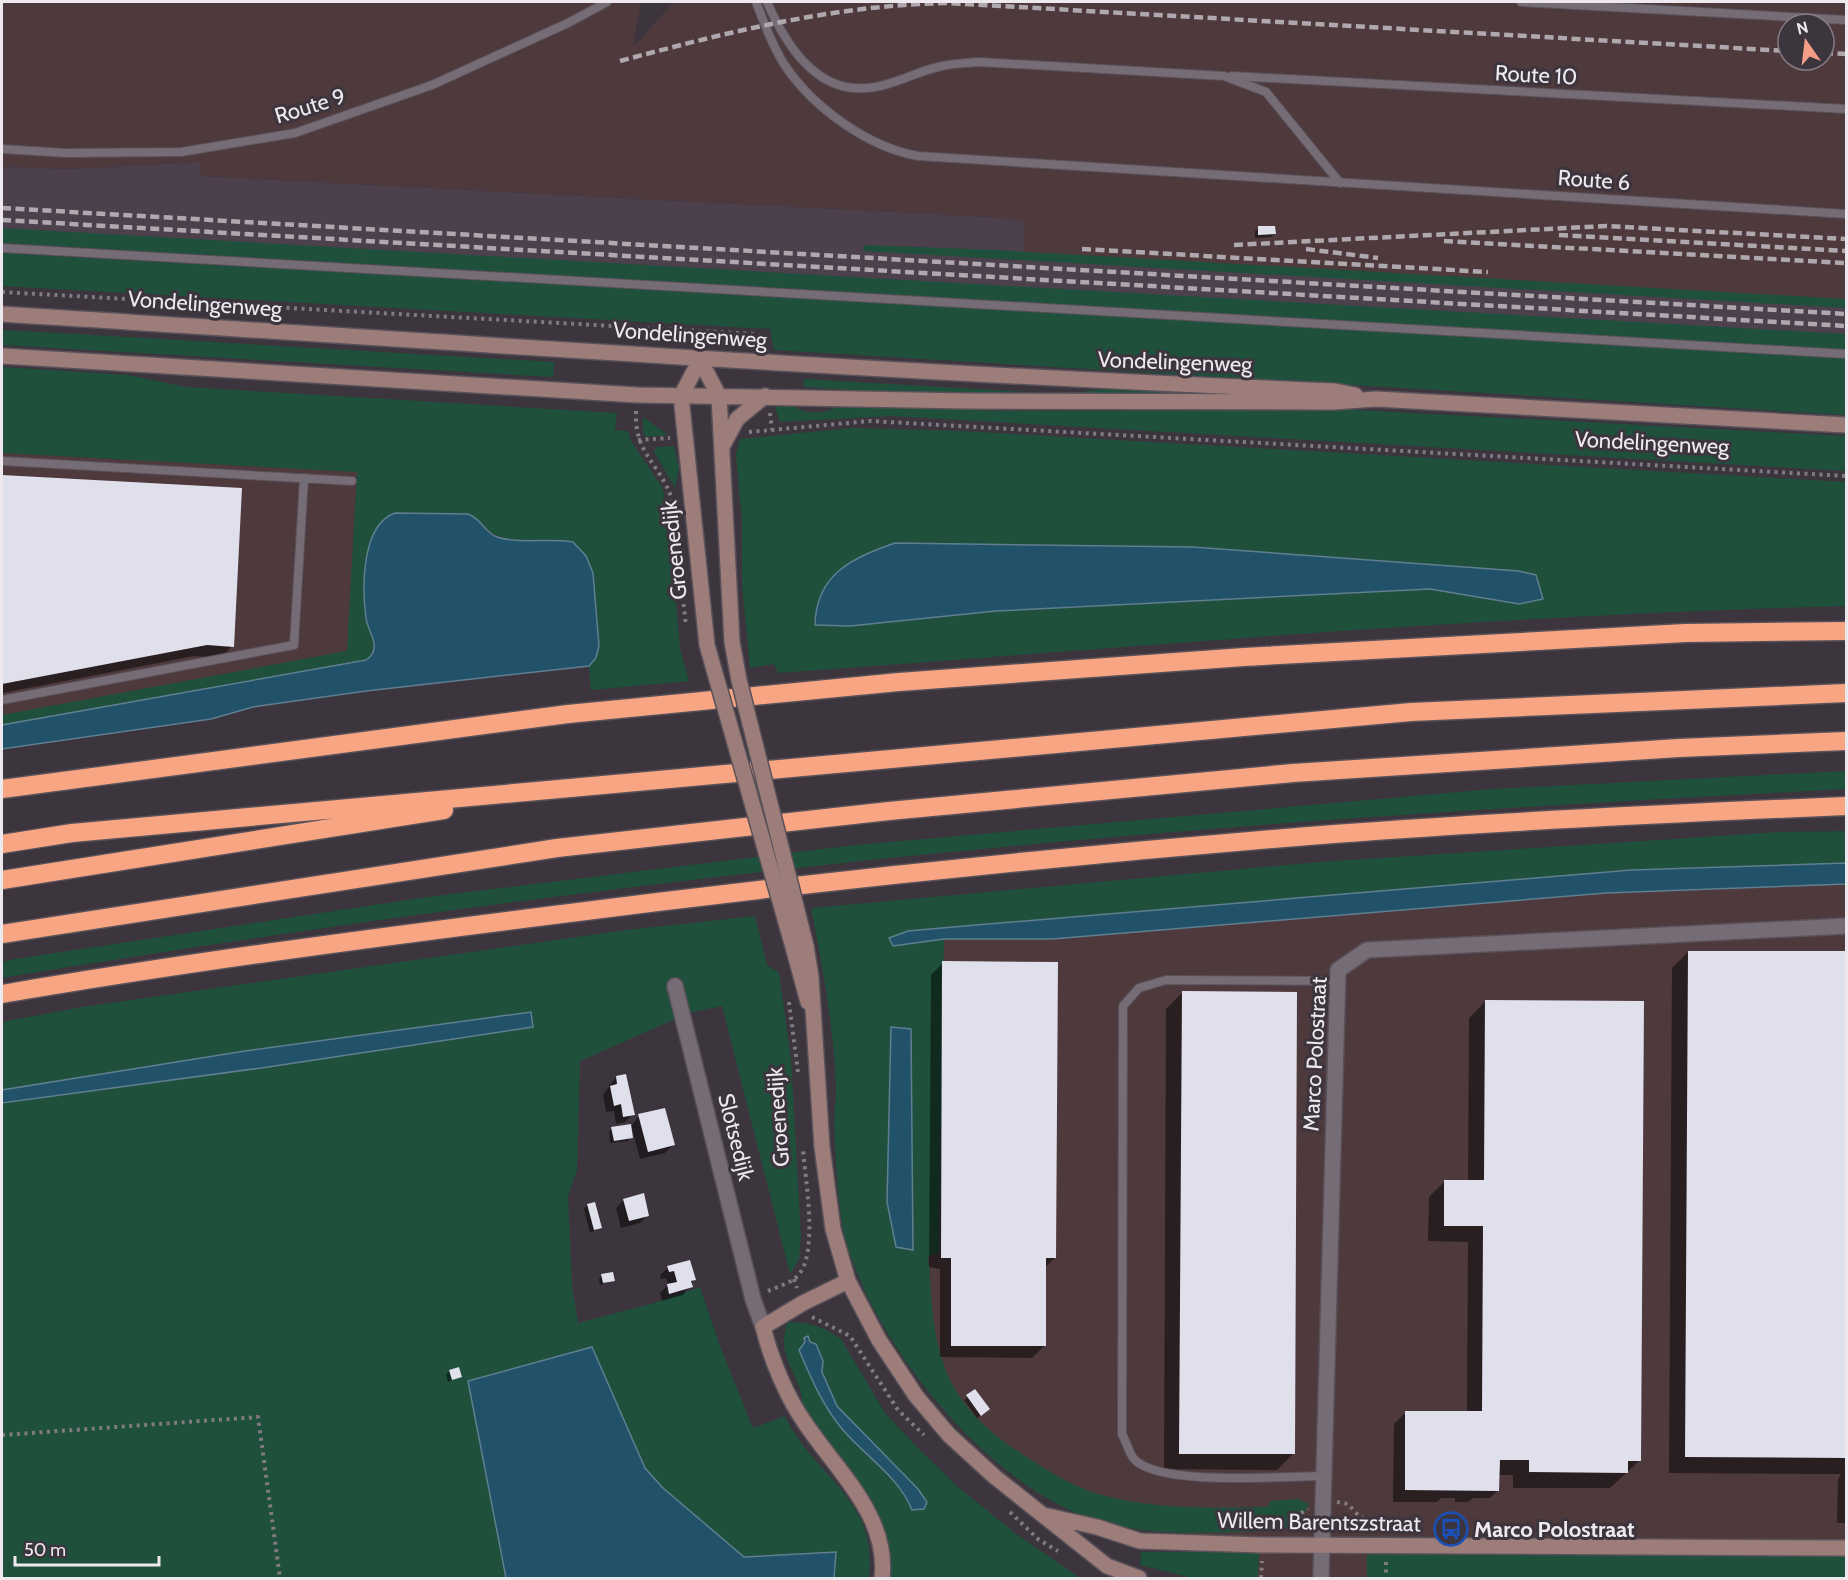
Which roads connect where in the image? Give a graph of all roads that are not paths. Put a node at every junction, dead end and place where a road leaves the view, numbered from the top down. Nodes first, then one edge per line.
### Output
1 (607, 2) edge
2 (756, 2) edge
3 (767, 2) edge
4 (1521, 2) edge
5 (1846, 20) edge
6 (1224, 76) junction
7 (1846, 109) edge
8 (2, 149) edge
9 (1340, 183) junction
10 (1846, 214) edge
11 (2, 248) edge
12 (2, 314) edge
13 (1846, 354) edge
14 (2, 356) edge
15 (700, 360) junction
16 (681, 396) junction
17 (719, 396) junction
18 (765, 396) junction
19 (1376, 399) junction
20 (1846, 425) edge
21 (722, 448) junction
22 (2, 461) edge
23 (304, 478) junction
24 (352, 481) dead end
25 (1846, 631) edge
26 (1846, 693) edge
27 (2, 700) edge
28 (1846, 741) edge
29 (621, 783) junction
30 (2, 789) edge
31 (1846, 806) edge
32 (2, 844) edge
33 (2, 880) edge
34 (1846, 926) edge
35 (2, 934) edge
36 (799, 947) junction
37 (1338, 981) junction
38 (675, 986) dead end
39 (2, 994) edge
40 (848, 1281) junction
41 (763, 1327) junction
42 (1326, 1476) junction
43 (1048, 1516) junction
44 (1322, 1545) junction
45 (1846, 1548) edge
46 (882, 1578) edge
47 (1139, 1578) edge
48 (1321, 1578) edge

1 - 8 lane, Route 9
2 - 9 lane, Route 6
3 - 6 lane, Route 10
4 - 5 lane
6 - 7 lane, Route 10
6 - 9 lane
9 - 10 lane, Route 6
11 - 13 lane
12 - 15 main road, Vondelingenweg
14 - 16 main road, Vondelingenweg
15 - 16 main road
15 - 17 main road
15 - 19 main road, Vondelingenweg
16 - 17 main road, Vondelingenweg
16 - 36 main road, Groenedijk, bridge
17 - 18 main road, Vondelingenweg
17 - 21 main road
18 - 19 main road, Vondelingenweg
18 - 21 main road
19 - 20 main road, Vondelingenweg
21 - 36 main road, Groenedijk, bridge
22 - 23 lane
23 - 24 lane
23 - 27 lane
25 - 30 highway
26 - 29 highway
28 - 35 highway
29 - 32 highway
29 - 33 highway
31 - 39 highway
34 - 37 street, Marco Polostraat
36 - 40 main road, Groenedijk
37 - 42 street, Marco Polostraat
37 - 42 lane
38 - 41 street, Slotsedijk
40 - 41 main road
40 - 43 main road, Willem Barentszstraat
41 - 46 main road, Slotsedijk
42 - 44 street, Marco Polostraat
43 - 44 main road, Willem Barentszstraat
43 - 47 main road, Willem Barentszstraat
44 - 45 main road, Willem Barentszstraat
44 - 48 street, Marco Polostraat

